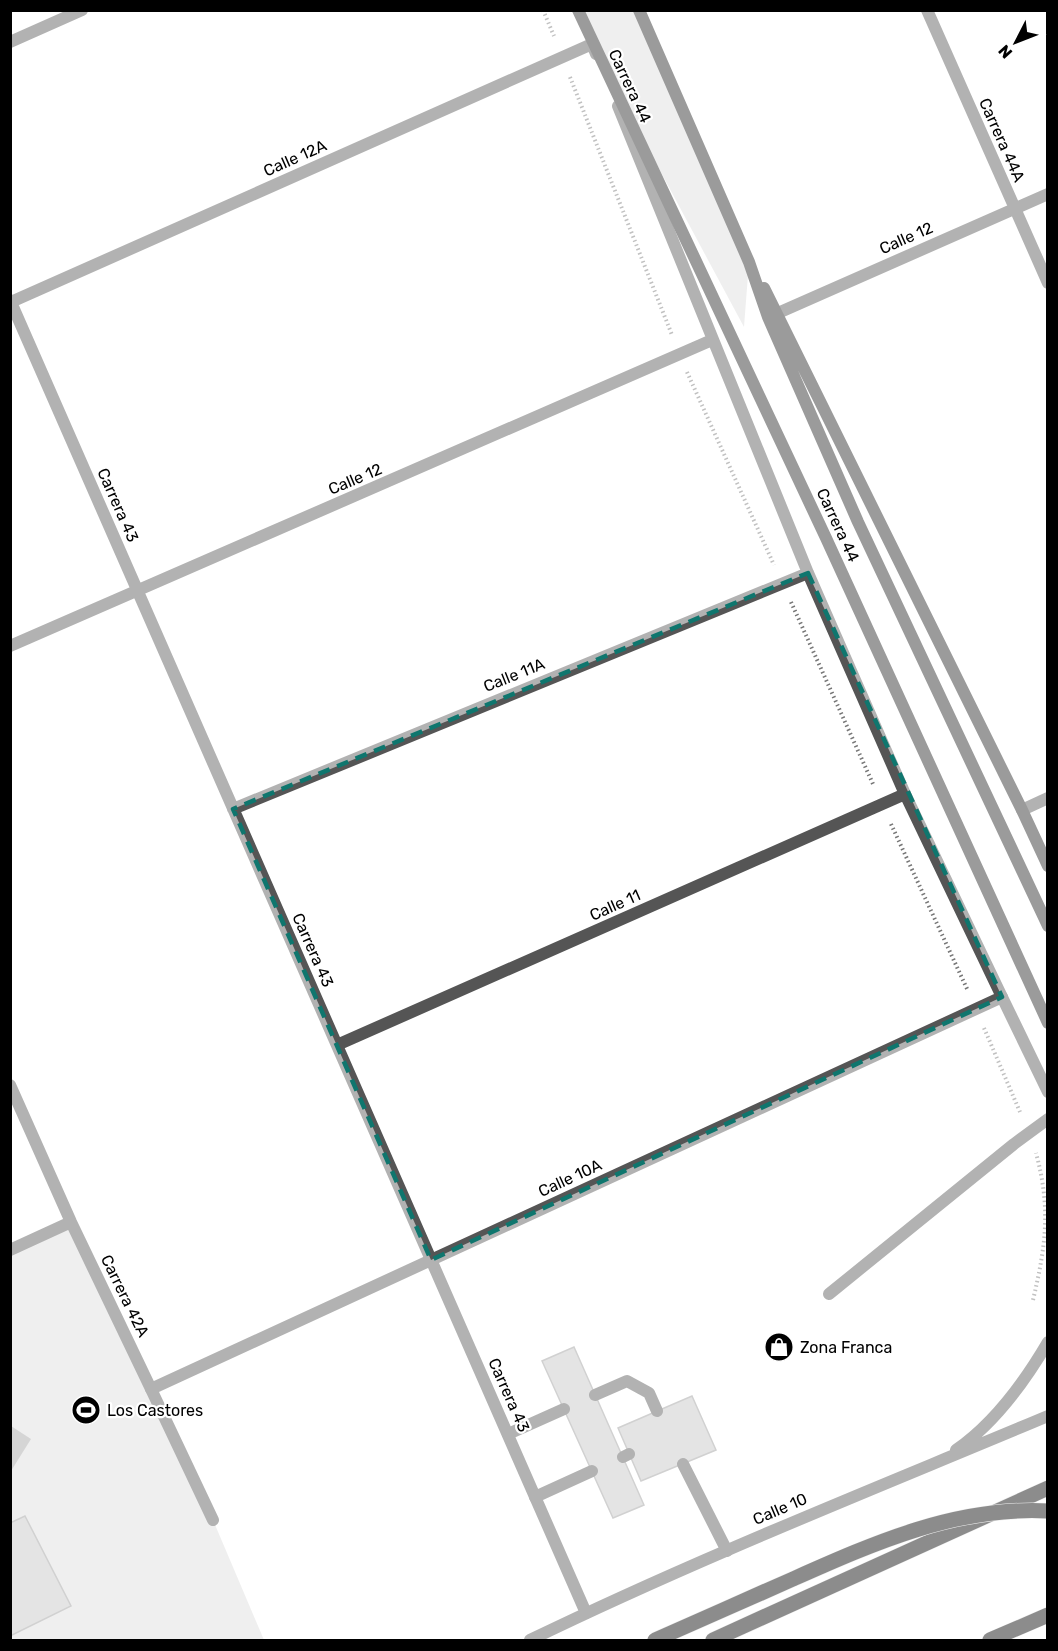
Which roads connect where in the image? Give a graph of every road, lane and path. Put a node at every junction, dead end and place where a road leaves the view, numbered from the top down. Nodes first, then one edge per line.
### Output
1 (82, 10) edge
2 (543, 10) edge
3 (578, 10) edge
4 (639, 10) edge
5 (927, 10) edge
6 (10, 42) edge
7 (592, 44) junction
8 (563, 57) junction
9 (1047, 194) edge
10 (1014, 209) junction
11 (749, 262) junction
12 (1047, 283) edge
13 (11, 301) edge
14 (778, 313) junction
15 (712, 340) junction
16 (680, 356) junction
17 (808, 573) junction
18 (782, 583) junction
19 (138, 591) junction
20 (10, 646) edge
21 (905, 794) junction
22 (1047, 798) edge
23 (882, 804) junction
24 (233, 808) junction
25 (1022, 810) junction
26 (1047, 866) edge
27 (1047, 926) edge
28 (1002, 997) junction
29 (975, 1008) junction
30 (1047, 1023) edge
31 (337, 1045) junction
32 (10, 1085) edge
33 (1047, 1092) edge
34 (1047, 1119) edge
35 (1030, 1133) junction
36 (71, 1222) junction
37 (10, 1250) edge
38 (431, 1260) junction
39 (829, 1294) dead end
40 (1033, 1300) dead end
41 (1047, 1342) edge
42 (152, 1389) junction
43 (595, 1395) dead end
44 (564, 1409) dead end
45 (657, 1411) dead end
46 (1047, 1416) edge
47 (508, 1434) junction
48 (683, 1464) dead end
49 (935, 1464) junction
50 (592, 1471) dead end
51 (1047, 1488) edge
52 (535, 1497) junction
53 (1047, 1511) edge
54 (213, 1520) dead end
55 (727, 1551) junction
56 (586, 1613) junction
57 (1047, 1615) edge
58 (530, 1641) edge
59 (655, 1641) edge
60 (713, 1641) edge
61 (990, 1641) edge

1 - 6 street
2 - 8 path
3 - 7 main road, Carrera 44
4 - 11 main road, Carrera 44
5 - 10 street, Carrera 44A
7 - 8 street, Calle 12A
7 - 15 street, Carrera 44
7 - 30 main road, Carrera 44
8 - 13 street, Calle 12A
8 - 16 path
9 - 10 street, Calle 12
10 - 12 street, Carrera 44A
10 - 14 street, Calle 12
11 - 14 main road
11 - 27 main road, Carrera 44
13 - 19 street, Carrera 43
14 - 25 main road
15 - 16 street, Calle 12
15 - 17 street, Carrera 44
16 - 18 path
16 - 19 street, Calle 12
17 - 18 street, Calle 11A
17 - 21 street, Carrera 44
18 - 23 path
18 - 24 street, Calle 11A
19 - 20 street, Calle 12
19 - 24 street, Carrera 43
21 - 23 street, Calle 11
21 - 28 street, Carrera 44
22 - 25 street
23 - 29 path
23 - 31 street, Calle 11
24 - 31 street, Carrera 43
25 - 26 main road
28 - 29 street, Calle 10A
28 - 33 street, Carrera 44
29 - 35 path
29 - 38 street, Calle 10A
31 - 38 street, Carrera 43
32 - 36 street, Carrera 42A
34 - 35 street
35 - 39 street
35 - 40 path
36 - 37 street
36 - 42 street, Carrera 42A
38 - 42 street, Calle 10A
38 - 47 street, Carrera 43
41 - 49 street
42 - 54 street, Carrera 42A
43 - 45 street
44 - 47 street
46 - 49 street, Calle 10
47 - 52 street, Carrera 43
48 - 55 street
49 - 55 street, Calle 10
50 - 52 street
51 - 60 main road
52 - 56 street, Carrera 43
53 - 59 main road, bridge
55 - 56 street, Calle 10
56 - 58 street, Calle 10
57 - 61 main road

